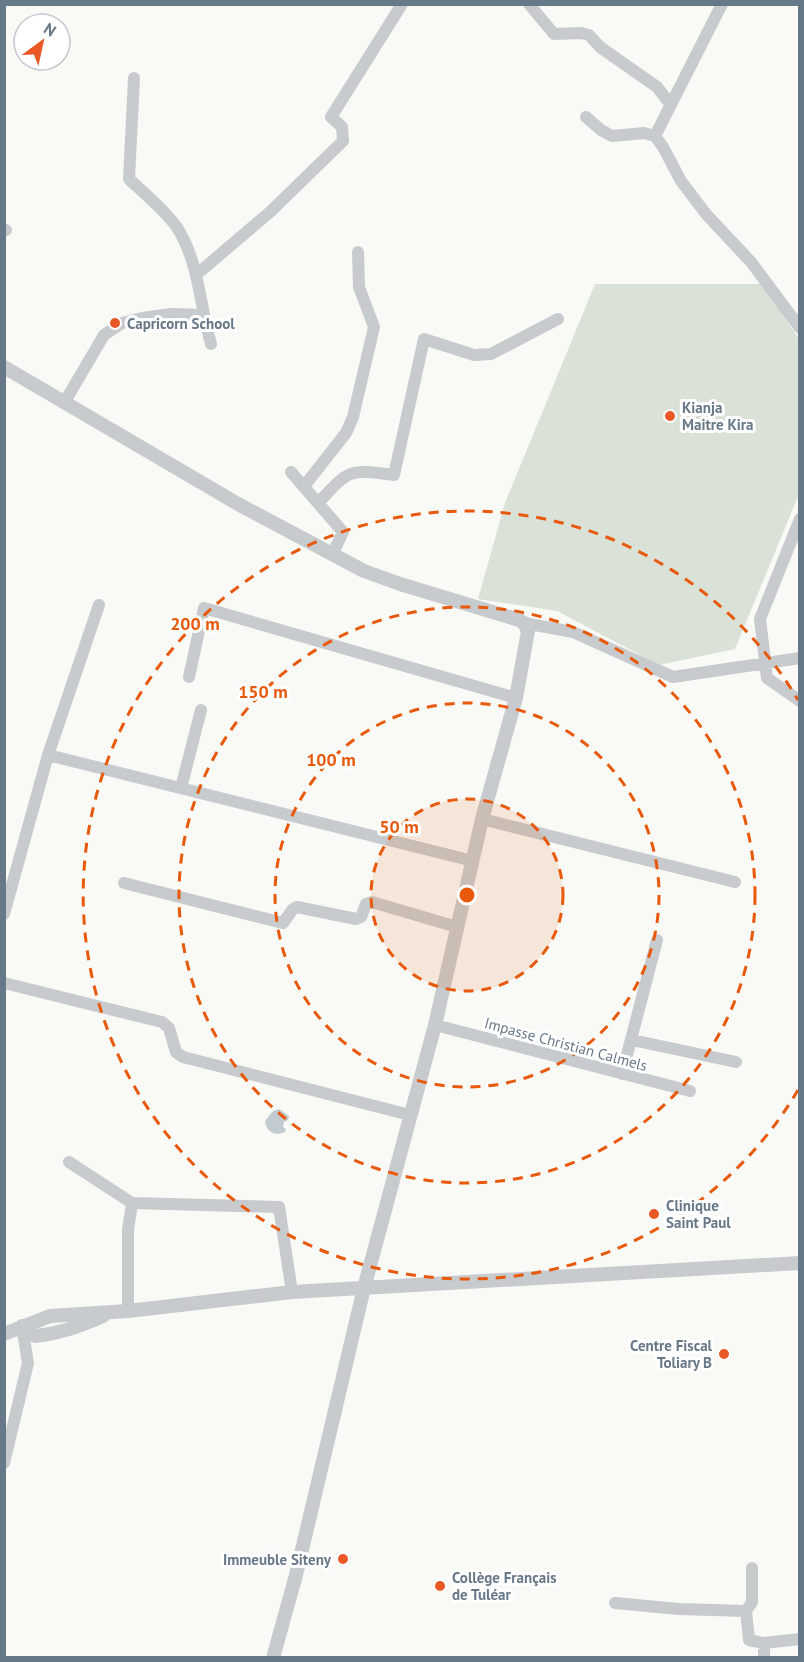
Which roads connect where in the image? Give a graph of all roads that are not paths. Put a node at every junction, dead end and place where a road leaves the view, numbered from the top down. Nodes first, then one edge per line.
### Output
1 (402, 4) edge
2 (530, 4) edge
3 (722, 4) edge
4 (134, 78) dead end
5 (671, 105) junction
6 (586, 117) dead end
7 (655, 136) junction
8 (358, 252) dead end
9 (196, 275) junction
10 (203, 315) junction
11 (558, 319) dead end
12 (800, 328) edge
13 (211, 344) dead end
14 (4, 367) edge
15 (64, 403) junction
16 (291, 472) dead end
17 (305, 485) junction
18 (319, 502) junction
19 (800, 519) edge
20 (333, 553) junction
21 (99, 605) dead end
22 (524, 623) junction
23 (800, 658) edge
24 (765, 664) junction
25 (189, 677) dead end
26 (516, 698) junction
27 (800, 701) edge
28 (201, 710) dead end
29 (48, 755) junction
30 (180, 788) junction
31 (482, 819) junction
32 (473, 861) junction
33 (735, 882) dead end
34 (124, 883) dead end
35 (4, 914) edge
36 (457, 927) junction
37 (657, 940) dead end
38 (4, 983) edge
39 (435, 1025) junction
40 (632, 1040) junction
41 (736, 1062) dead end
42 (622, 1074) junction
43 (690, 1091) dead end
44 (410, 1115) junction
45 (69, 1162) dead end
46 (132, 1203) junction
47 (800, 1263) edge
48 (364, 1288) junction
49 (292, 1292) junction
50 (128, 1311) junction
51 (22, 1326) junction
52 (4, 1334) edge
53 (4, 1463) edge
54 (752, 1568) dead end
55 (615, 1603) dead end
56 (746, 1611) junction
57 (800, 1639) edge
58 (764, 1643) junction
59 (273, 1658) edge
60 (764, 1658) edge

1 - 9 street
2 - 5 street
3 - 5 street
4 - 9 street
5 - 7 street
6 - 7 street
7 - 12 street
8 - 17 street
9 - 10 street
10 - 13 street
10 - 15 street
11 - 18 street
14 - 15 street
15 - 20 street
16 - 17 street
17 - 18 street
18 - 20 street
19 - 24 street
20 - 22 street
21 - 29 street
22 - 24 street
22 - 26 street
23 - 24 street
24 - 27 street
25 - 26 street
26 - 31 street
28 - 30 street
29 - 30 street
29 - 35 street
30 - 32 street
31 - 32 street
31 - 33 street
32 - 36 street
34 - 36 street
36 - 39 street
37 - 40 street
38 - 44 street
39 - 42 street, Impasse Christian Calmels
39 - 44 street
40 - 41 street
40 - 42 street
42 - 43 street, Impasse Christian Calmels
44 - 48 street
45 - 46 street
46 - 49 street
46 - 50 street
47 - 48 street
48 - 49 street
48 - 59 street
49 - 50 street
50 - 51 street
51 - 52 street
51 - 53 street
54 - 56 street
55 - 56 street
56 - 58 street
57 - 58 street
58 - 60 street

